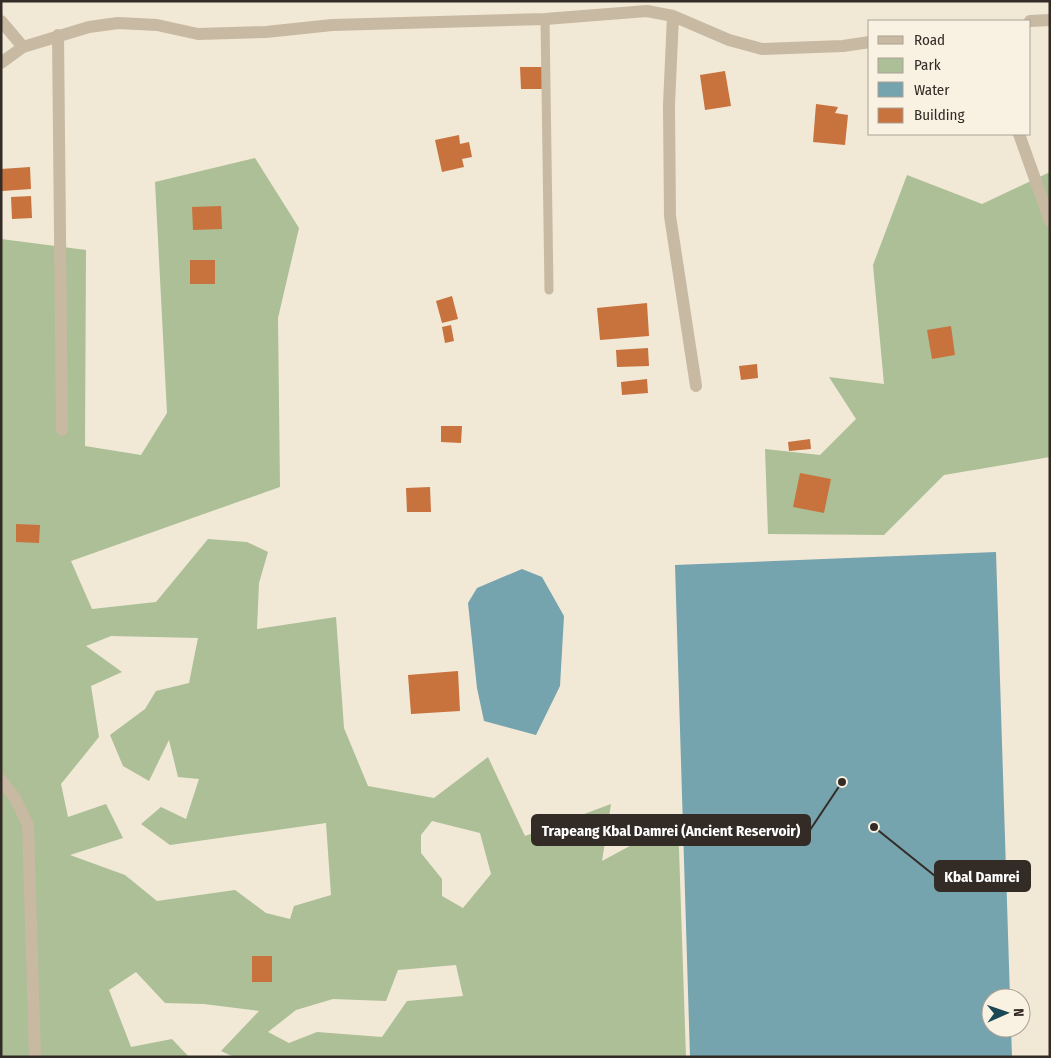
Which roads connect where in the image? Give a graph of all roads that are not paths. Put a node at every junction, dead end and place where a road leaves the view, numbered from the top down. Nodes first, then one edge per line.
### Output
1 (673, 16) junction
2 (545, 19) junction
3 (1050, 20) edge
4 (1, 21) edge
5 (1031, 22) edge
6 (58, 35) junction
7 (868, 42) edge
8 (23, 47) junction
9 (1, 63) edge
10 (1019, 135) edge
11 (1050, 221) edge
12 (549, 290) dead end
13 (696, 386) dead end
14 (62, 430) dead end
15 (1, 780) edge
16 (35, 1057) edge

1 - 2 street
1 - 7 street
1 - 13 street
2 - 6 street
2 - 12 lane
3 - 5 street
4 - 8 street
6 - 8 street
6 - 14 street
8 - 9 street
10 - 11 street
15 - 16 street

